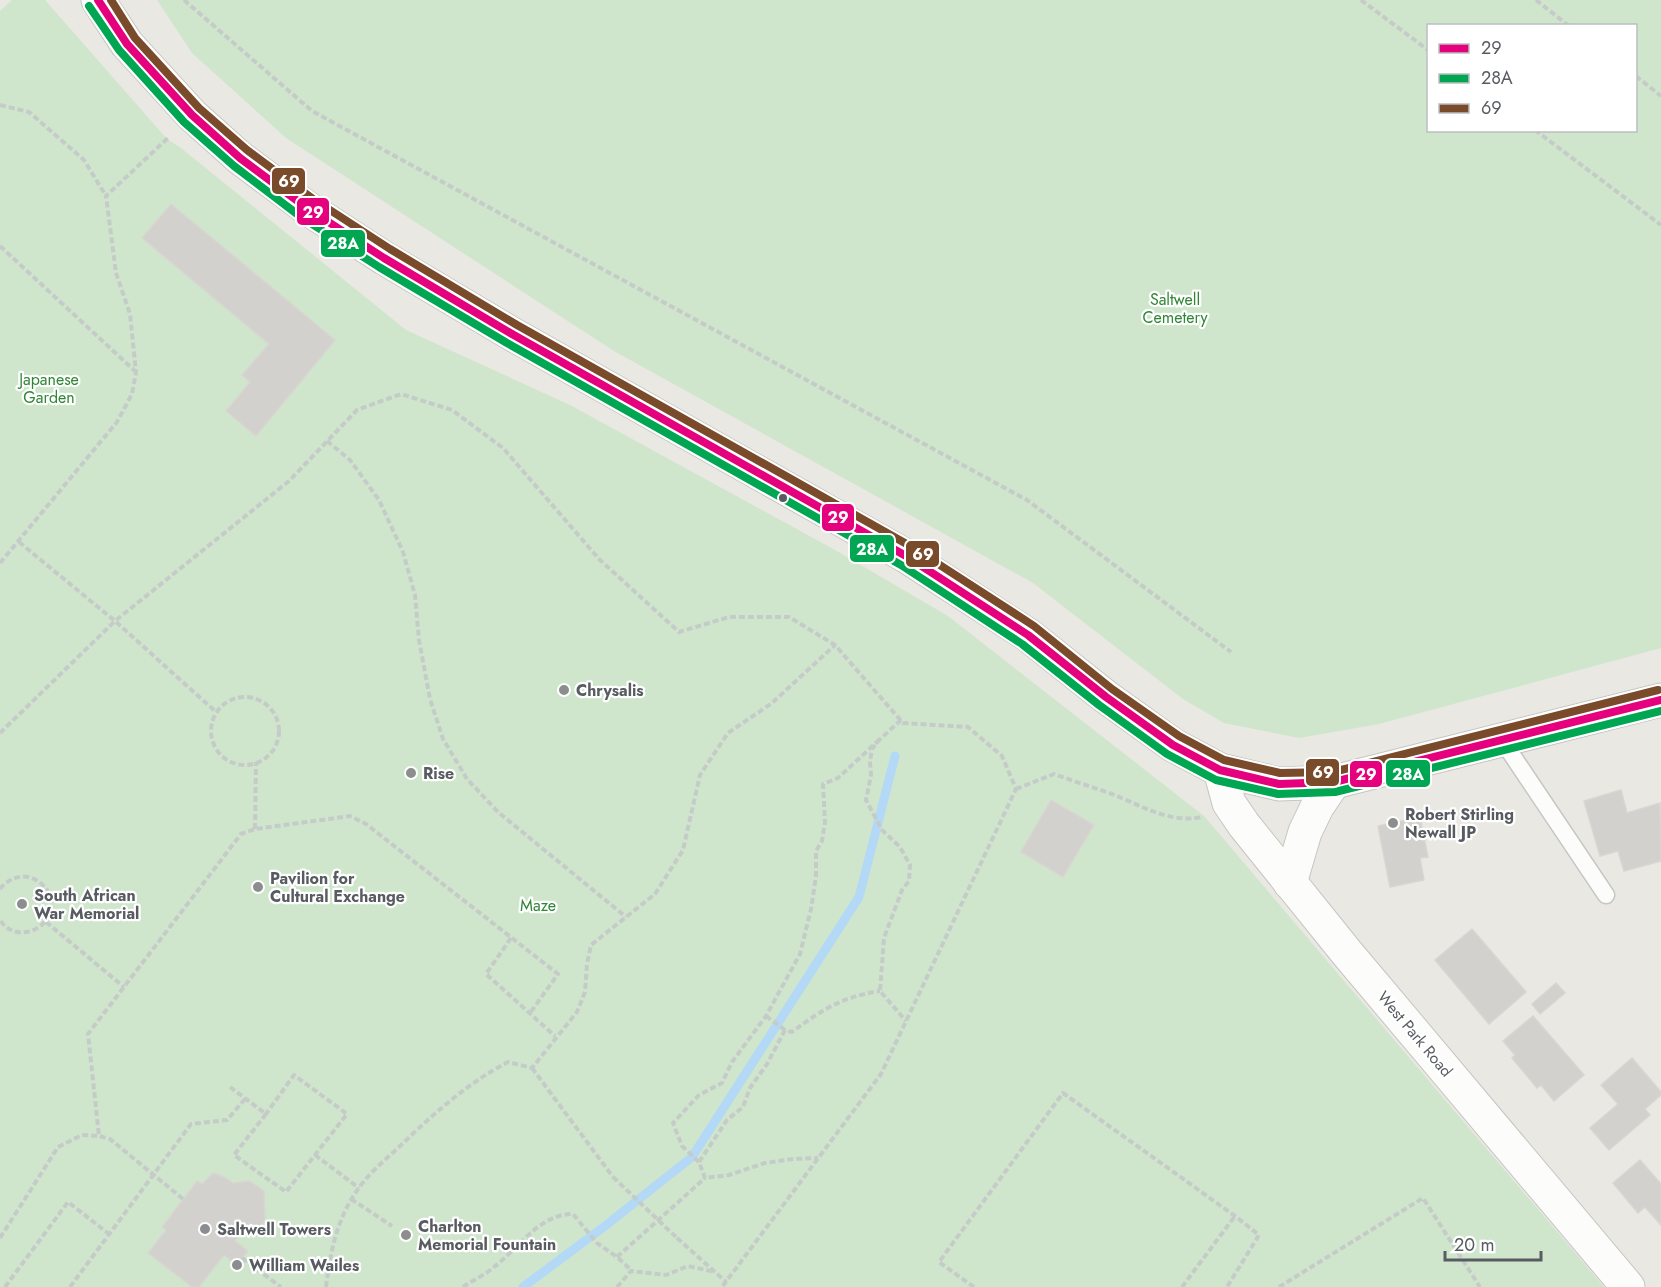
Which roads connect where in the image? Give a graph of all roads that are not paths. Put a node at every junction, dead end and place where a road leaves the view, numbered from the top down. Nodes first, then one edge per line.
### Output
1 (98, 0) edge
2 (1661, 700) edge
3 (1502, 740) junction
4 (1220, 770) junction
5 (1334, 782) junction
6 (1290, 884) junction
7 (1606, 895) dead end
8 (1628, 1287) edge

1 - 4 street
2 - 3 street
3 - 5 street
3 - 7 lane
4 - 5 street
4 - 6 street, West Park Road
5 - 6 street
6 - 8 street, West Park Road

